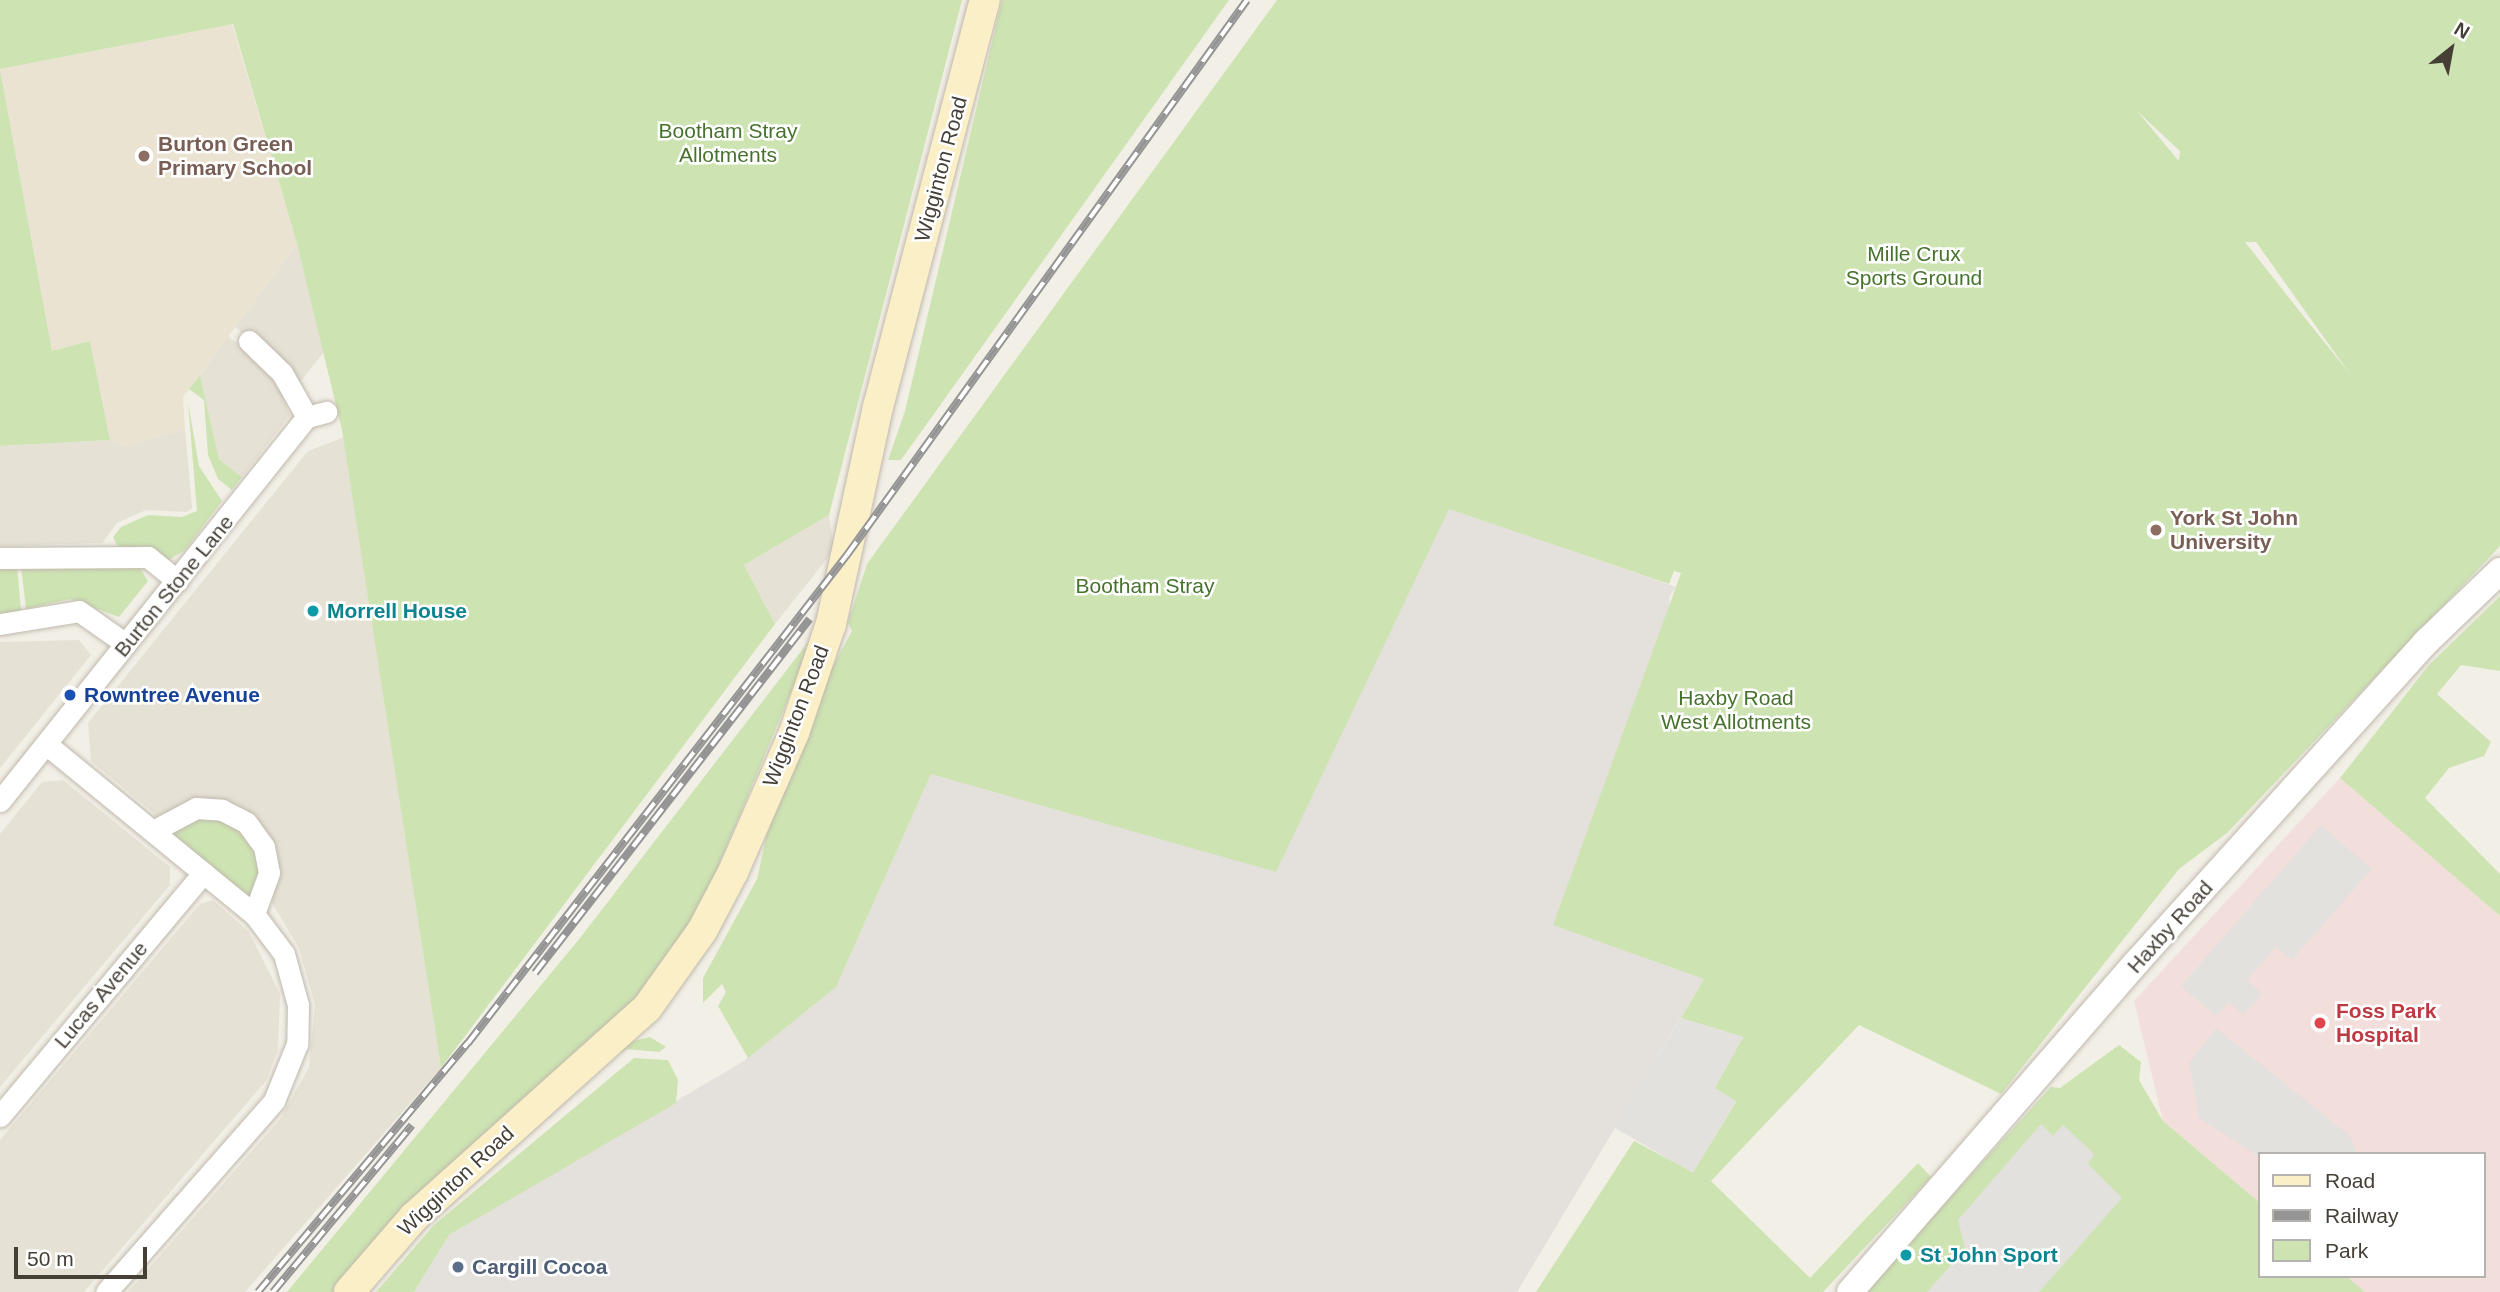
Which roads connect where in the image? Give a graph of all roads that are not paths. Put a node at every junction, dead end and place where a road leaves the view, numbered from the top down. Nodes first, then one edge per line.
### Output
1 (985, 0) edge
2 (249, 341) dead end
3 (0, 558) edge
4 (2500, 571) edge
5 (178, 581) junction
6 (0, 624) edge
7 (126, 644) junction
8 (46, 744) junction
9 (0, 801) edge
10 (153, 831) junction
11 (203, 873) junction
12 (254, 914) junction
13 (0, 1116) edge
14 (106, 1292) edge
15 (349, 1292) edge
16 (1850, 1292) edge

1 - 15 main road, Wigginton Road
2 - 5 street, Burton Stone Lane
3 - 5 street
4 - 16 street, Haxby Road
5 - 7 street, Burton Stone Lane
6 - 7 street
7 - 8 street, Burton Stone Lane
8 - 9 street, Burton Stone Lane
8 - 10 street
10 - 11 street
10 - 12 street
11 - 12 street
11 - 13 street, Lucas Avenue
12 - 14 street

